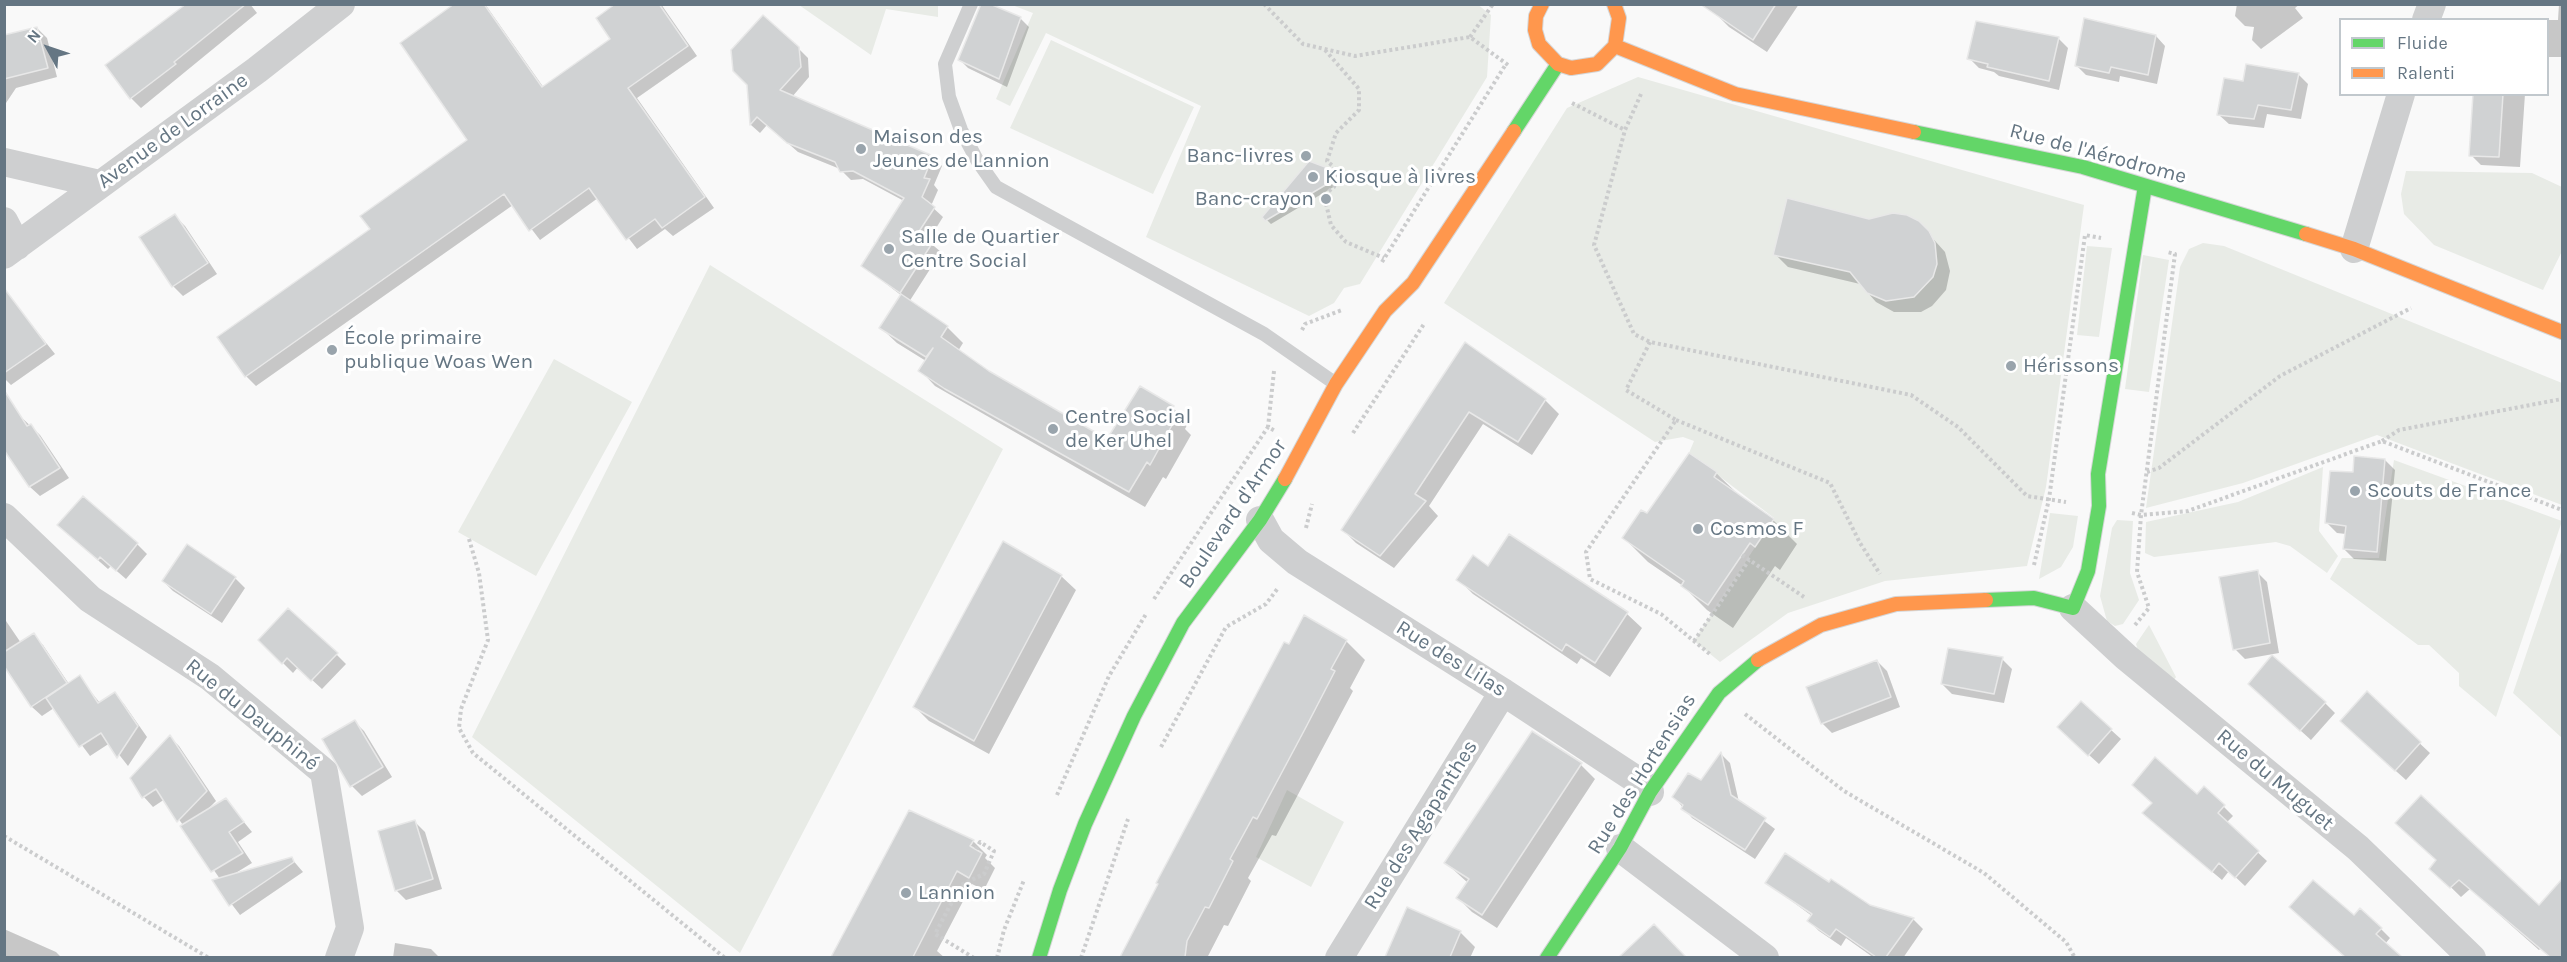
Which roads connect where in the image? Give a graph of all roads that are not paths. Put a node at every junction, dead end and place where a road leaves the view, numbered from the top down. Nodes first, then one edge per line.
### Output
1 (341, 4) edge
2 (972, 4) edge
3 (1542, 4) edge
4 (1614, 4) edge
5 (1615, 46) junction
6 (1558, 64) junction
7 (2400, 96) edge
8 (4, 162) edge
9 (99, 184) junction
10 (2145, 186) junction
11 (9, 241) edge
12 (2354, 249) junction
13 (2562, 332) edge
14 (1336, 384) junction
15 (4, 517) edge
16 (1260, 520) junction
17 (2073, 608) junction
18 (1503, 692) junction
19 (1650, 792) junction
20 (1620, 848) junction
21 (339, 957) edge
22 (1039, 957) edge
23 (1339, 957) edge
24 (1547, 957) edge
25 (1765, 957) edge
26 (2472, 957) edge

1 - 9 street, Avenue de Lorraine
2 - 14 lane
3 - 6 street
4 - 5 street
5 - 6 street
5 - 10 street, Rue de l'Aérodrome
6 - 14 street, Boulevard d'Armor
7 - 12 street
8 - 9 street
9 - 11 street, Avenue de Lorraine
10 - 12 street, Rue de l'Aérodrome
10 - 17 street
12 - 13 street, Rue de l'Aérodrome
14 - 16 street, Boulevard d'Armor
15 - 21 street, Rue du Dauphiné
16 - 18 street, Rue des Lilas
16 - 22 street, Boulevard d'Armor
17 - 19 street, Rue des Hortensias
17 - 26 street, Rue du Muguet
18 - 19 street, Rue des Lilas
18 - 23 street, Rue des Agapanthes
19 - 20 street, Rue des Hortensias
20 - 24 street, Rue des Hortensias
20 - 25 street

